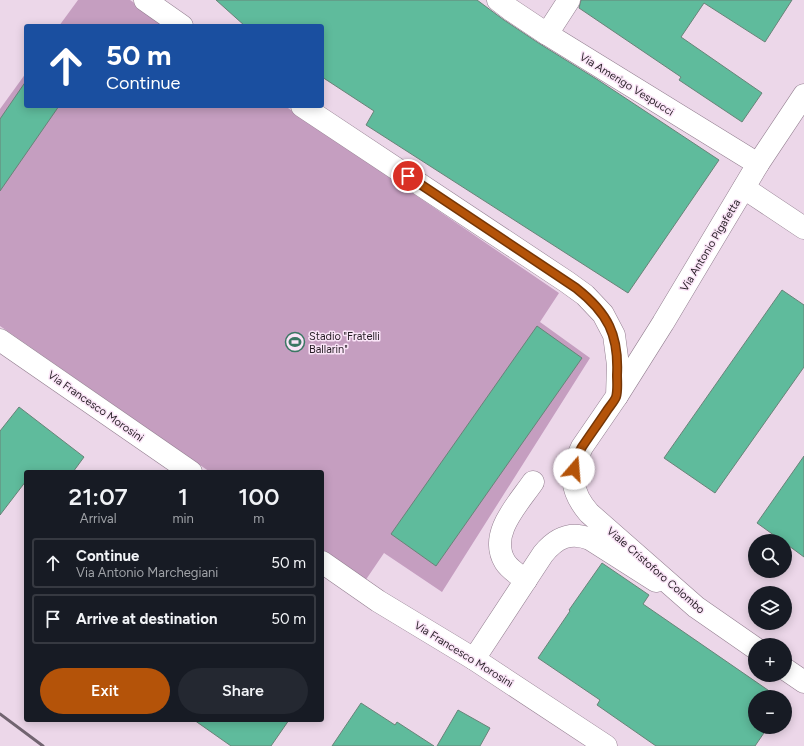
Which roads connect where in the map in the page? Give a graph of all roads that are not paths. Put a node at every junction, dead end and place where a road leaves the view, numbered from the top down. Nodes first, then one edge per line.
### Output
1 (145, 0) edge
2 (498, 0) edge
3 (569, 0) edge
4 (179, 24) edge
5 (547, 34) junction
6 (804, 95) edge
7 (305, 108) edge
8 (758, 164) junction
9 (744, 188) junction
10 (804, 228) edge
11 (0, 340) edge
12 (616, 396) junction
13 (188, 470) edge
14 (573, 480) joint
15 (533, 482) dead end
16 (324, 563) edge
17 (526, 580) junction
18 (696, 607) junction
19 (748, 643) edge
20 (474, 659) junction
21 (792, 674) edge
22 (804, 682) edge
23 (606, 746) edge

1 - 4 street
2 - 5 street, Via Amerigo Vespucci
3 - 5 street
5 - 8 street, Via Amerigo Vespucci
6 - 8 street, Via Antonio Pigafetta
7 - 12 street
8 - 9 street, Via Antonio Pigafetta
9 - 10 street
9 - 12 street, Via Antonio Pigafetta
11 - 13 street, Via Francesco Morosini
12 - 14 street, Via Antonio Pigafetta
14 - 18 street, Viale Cristoforo Colombo
15 - 17 street
16 - 20 street, Via Francesco Morosini
17 - 18 street
17 - 20 street
18 - 19 street, Viale Cristoforo Colombo
20 - 23 street, Via Francesco Morosini
21 - 22 street

